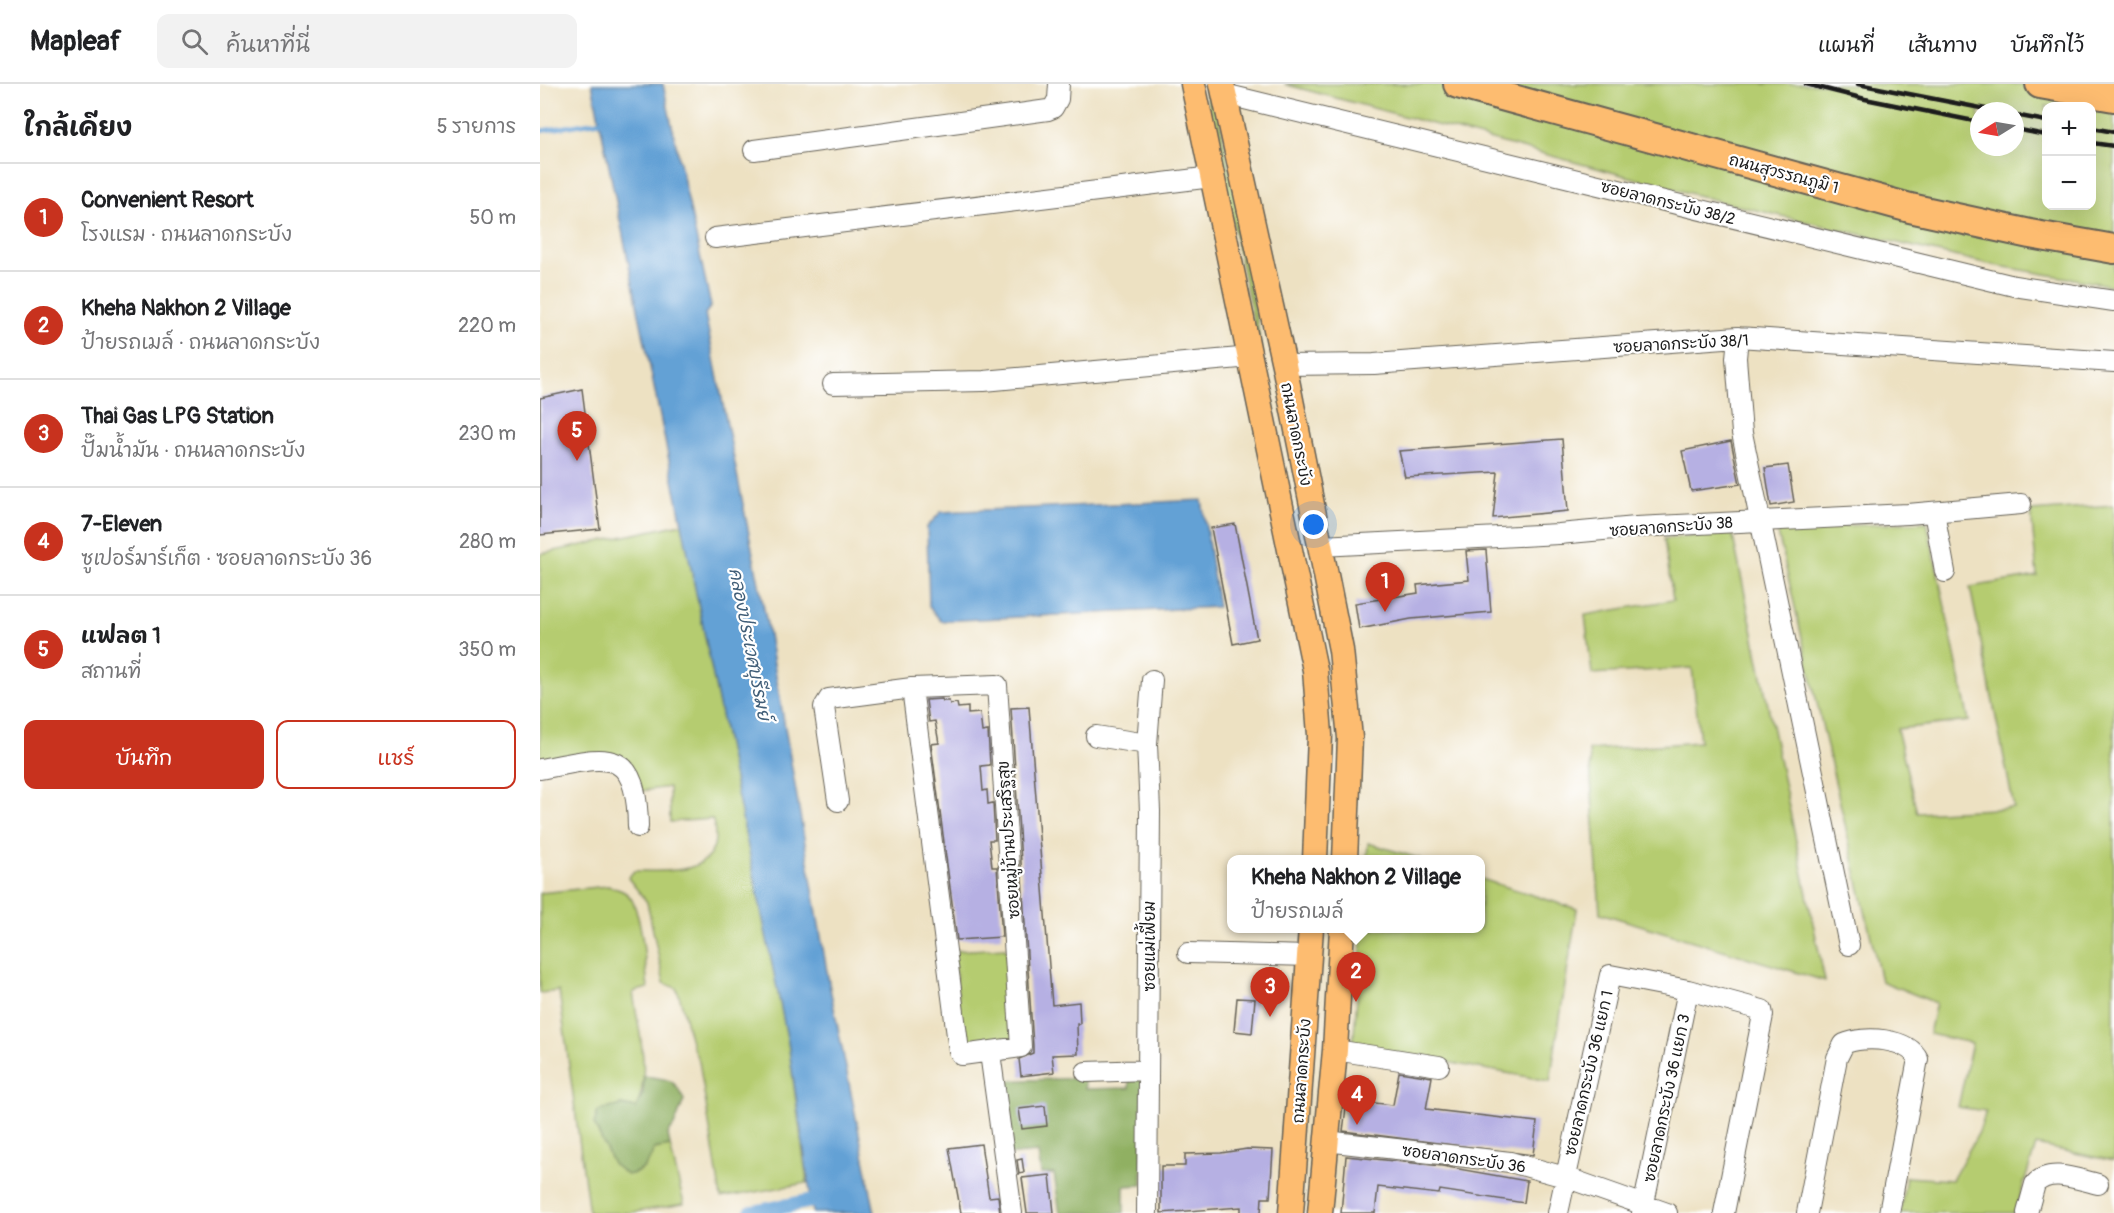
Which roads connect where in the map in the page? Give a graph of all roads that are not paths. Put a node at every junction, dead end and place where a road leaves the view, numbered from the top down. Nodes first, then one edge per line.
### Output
1 (1059, 84) edge
2 (1193, 84) edge
3 (1458, 84) edge
4 (2040, 84) edge
5 (1223, 89) edge
6 (2114, 97) edge
7 (754, 150) dead end
8 (1212, 177) junction
9 (715, 238) dead end
10 (2114, 249) edge
11 (2114, 302) edge
12 (1738, 337) junction
13 (1251, 357) junction
14 (2114, 362) edge
15 (1284, 365) junction
16 (833, 384) dead end
17 (1308, 488) junction
18 (1279, 496) junction
19 (2021, 504) dead end
20 (1934, 512) junction
21 (1759, 520) junction
22 (1320, 546) junction
23 (1945, 572) dead end
24 (1152, 680) dead end
25 (912, 688) junction
26 (1096, 736) dead end
27 (1147, 744) junction
28 (540, 769) edge
29 (838, 801) dead end
30 (638, 827) dead end
31 (1315, 855) edge
32 (1345, 855) edge
33 (1311, 933) edge
34 (1341, 933) edge
35 (1849, 945) dead end
36 (1188, 953) dead end
37 (1309, 956) junction
38 (1688, 990) junction
39 (1335, 1050) junction
40 (990, 1053) junction
41 (1439, 1066) dead end
42 (1148, 1070) junction
43 (1086, 1072) dead end
44 (1296, 1136) junction
45 (1326, 1141) junction
46 (1565, 1177) junction
47 (2098, 1184) dead end
48 (1643, 1209) edge
49 (1012, 1213) edge
50 (1147, 1213) edge
51 (1291, 1213) edge
52 (1320, 1213) edge
53 (1558, 1213) edge
54 (1667, 1213) edge
55 (1724, 1213) edge
56 (1807, 1213) edge
57 (1889, 1213) edge
58 (2027, 1213) edge

1 - 7 street
2 - 8 main road, ถนนลาดกระบัง
3 - 10 highway, ถนนสุวรรณภูมิ 1
4 - 6 highway
5 - 11 street, ซอยลาดกระบัง 38/2
5 - 15 main road, ถนนลาดกระบัง
8 - 9 street
8 - 13 main road, ถนนลาดกระบัง
12 - 14 street, ซอยลาดกระบัง 38/1
12 - 15 street, ซอยลาดกระบัง 38/1
12 - 21 street
13 - 16 street
13 - 18 main road, ถนนลาดกระบัง
15 - 17 main road, ถนนลาดกระบัง
17 - 18 main road
17 - 22 main road, ถนนลาดกระบัง
18 - 31 main road, ถนนลาดกระบัง
19 - 20 street, ซอยลาดกระบัง 38
20 - 21 street, ซอยลาดกระบัง 38
20 - 23 street
21 - 22 street, ซอยลาดกระบัง 38
21 - 35 street
22 - 32 main road, ถนนลาดกระบัง
24 - 27 street, ซอยแม่เฟี้ยม
25 - 29 street, ซอยหมู่บ้านประเสริฐสุข
25 - 40 street, ซอยหมู่บ้านประเสริฐสุข
25 - 40 street, ซอยหมู่บ้านประเสริฐสุข
26 - 27 street
27 - 42 street, ซอยแม่เฟี้ยม
28 - 30 street
33 - 37 main road, ถนนลาดกระบัง
34 - 39 main road, ถนนลาดกระบัง
36 - 37 street
37 - 44 main road, ถนนลาดกระบัง
38 - 46 street, ซอยลาดกระบัง 36 แยก 1
38 - 48 street, ซอยลาดกระบัง 36 แยก 3
38 - 55 street
39 - 41 street
39 - 45 main road, ถนนลาดกระบัง
40 - 49 street
42 - 43 street
42 - 50 street, ซอยแม่เฟี้ยม
44 - 45 main road
44 - 51 main road, ถนนลาดกระบัง
45 - 46 street, ซอยลาดกระบัง 36
45 - 52 main road, ถนนลาดกระบัง
46 - 48 street, ซอยลาดกระบัง 36
46 - 53 street
47 - 58 street
48 - 54 street, ซอยลาดกระบัง 36
56 - 57 street

